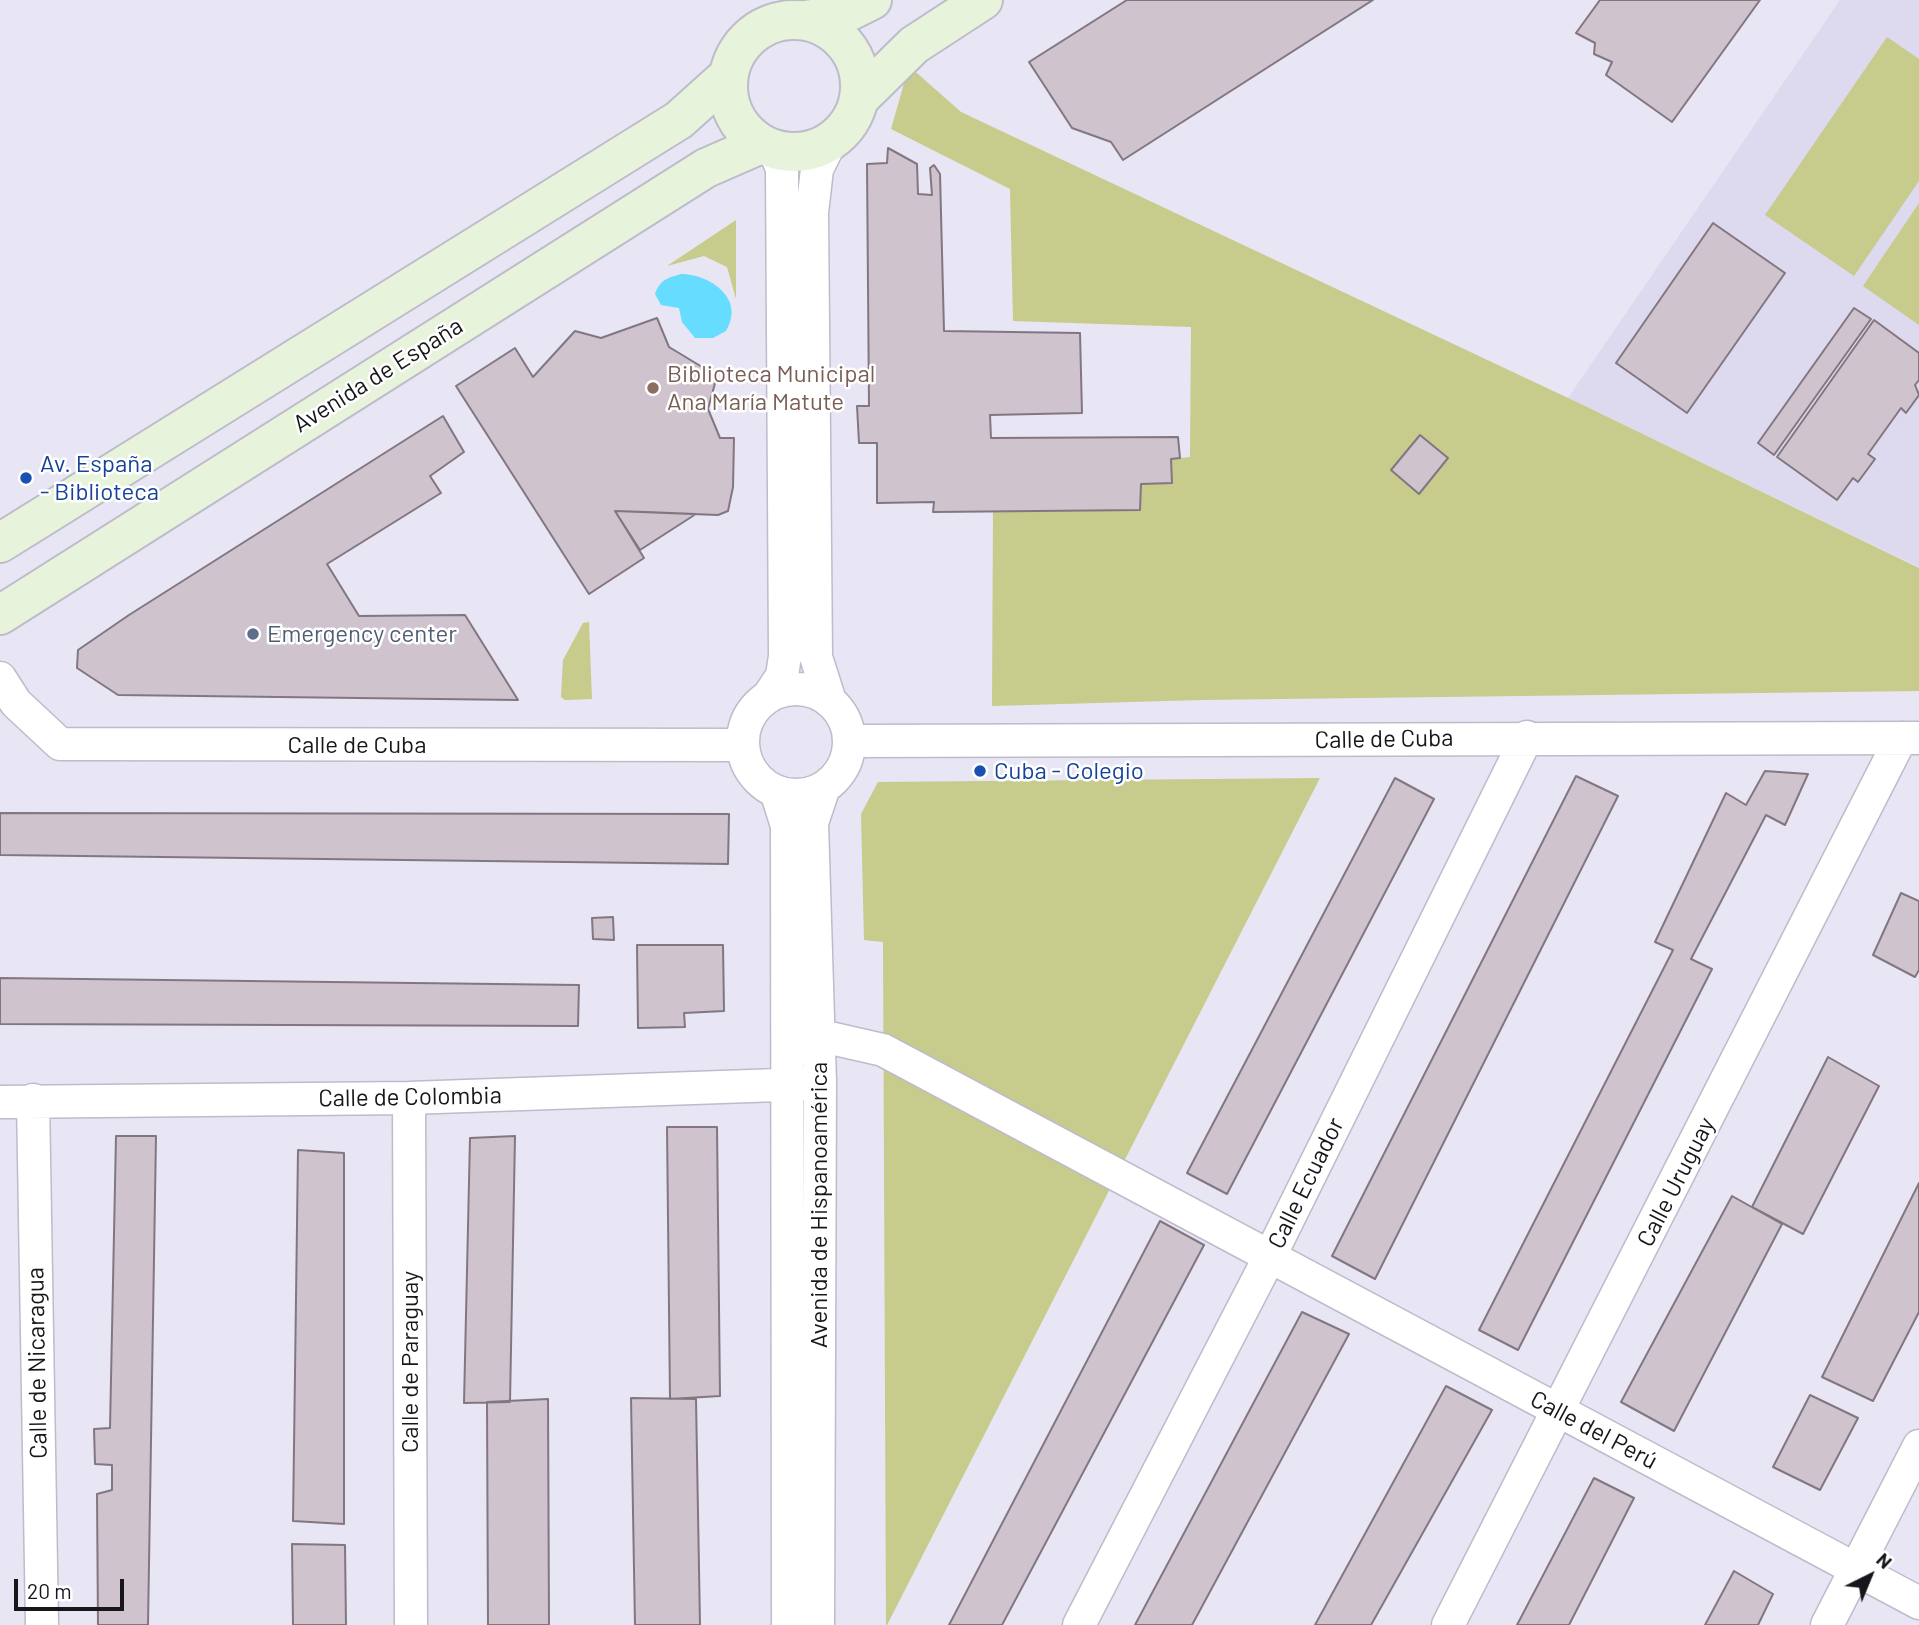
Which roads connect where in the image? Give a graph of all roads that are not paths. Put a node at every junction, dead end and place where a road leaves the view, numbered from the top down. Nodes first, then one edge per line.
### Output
1 (872, 0) edge
2 (983, 0) edge
3 (806, 20) junction
4 (728, 76) junction
5 (859, 99) junction
6 (831, 141) junction
7 (768, 147) junction
8 (0, 543) edge
9 (0, 615) edge
10 (0, 678) edge
11 (768, 697) junction
12 (830, 701) junction
13 (1527, 737) junction
14 (1910, 738) edge
15 (850, 741) junction
16 (743, 745) junction
17 (824, 787) junction
18 (776, 791) junction
19 (817, 1035) junction
20 (820, 1083) junction
21 (787, 1086) junction
22 (409, 1098) junction
23 (33, 1100) junction
24 (0, 1102) edge
25 (1270, 1256) junction
26 (1559, 1411) junction
27 (1919, 1446) edge
28 (1854, 1568) junction
29 (1919, 1603) edge
30 (42, 1625) edge
31 (411, 1625) edge
32 (788, 1625) edge
33 (818, 1625) edge
34 (1079, 1625) edge
35 (1448, 1625) edge
36 (1827, 1625) edge

1 - 3 street
2 - 5 street
3 - 4 street
3 - 5 street
4 - 7 street
4 - 8 street
5 - 6 street
6 - 7 street
6 - 12 street
7 - 9 street, Avenida de España
7 - 11 street
10 - 16 street, Calle de Cuba
11 - 12 street
11 - 16 street
12 - 15 street
13 - 14 street, Calle de Cuba
13 - 15 street, Calle de Cuba
13 - 25 street, Calle Ecuador
14 - 26 street, Calle Uruguay
15 - 17 street
16 - 18 street
17 - 18 street
17 - 19 street, Avenida de Hispanoamérica
18 - 21 street, Avenida de Hispanoamérica
19 - 20 street, Avenida de Hispanoamérica
19 - 25 street, Calle del Perú
20 - 21 street, Calle de Colombia
20 - 33 street, Avenida de Hispanoamérica
21 - 22 street, Calle de Colombia
21 - 32 street, Avenida de Hispanoamérica
22 - 23 street, Calle de Colombia
22 - 31 street, Calle de Paraguay
23 - 24 street, Calle de Colombia
23 - 30 street, Calle de Nicaragua
25 - 26 street, Calle del Perú
25 - 34 street, Calle Ecuador
26 - 28 street, Calle del Perú
26 - 35 street, Calle Uruguay
27 - 28 street
28 - 29 street, Calle del Perú
28 - 36 street

